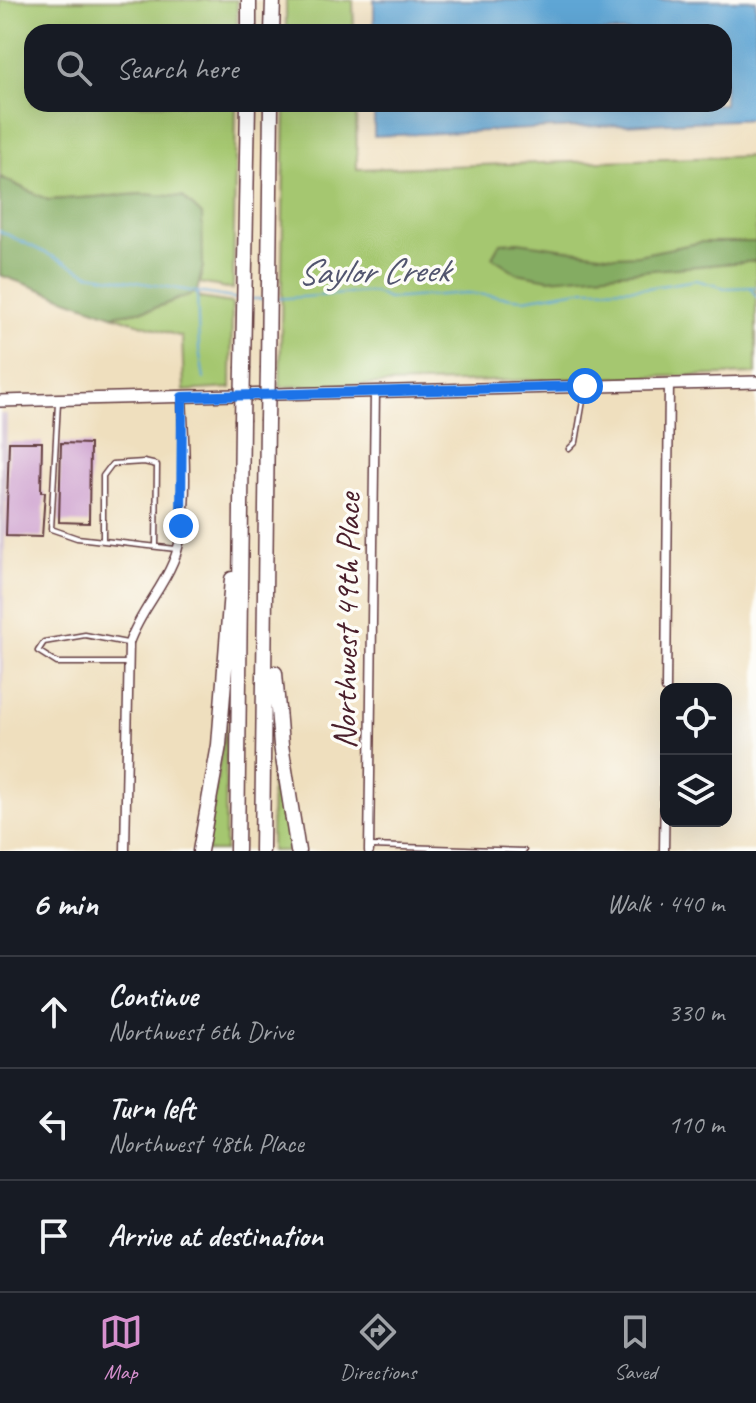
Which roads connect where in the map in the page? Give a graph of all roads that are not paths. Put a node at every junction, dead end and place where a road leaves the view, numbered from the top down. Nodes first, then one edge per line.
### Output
1 (249, 0) edge
2 (273, 0) edge
3 (249, 24) edge
4 (272, 24) edge
5 (248, 112) edge
6 (271, 112) edge
7 (756, 382) edge
8 (669, 384) junction
9 (585, 386) junction
10 (375, 392) junction
11 (182, 397) junction
12 (59, 400) junction
13 (0, 401) edge
14 (569, 449) dead end
15 (242, 487) junction
16 (266, 495) junction
17 (103, 540) junction
18 (156, 546) junction
19 (176, 549) junction
20 (129, 643) junction
21 (128, 663) junction
22 (666, 683) edge
23 (665, 755) edge
24 (369, 848) edge
25 (125, 851) edge
26 (200, 851) edge
27 (237, 851) edge
28 (262, 851) edge
29 (298, 851) edge
30 (524, 851) edge
31 (664, 851) edge

1 - 3 highway
2 - 4 highway
5 - 15 highway, bridge
6 - 16 highway, bridge
7 - 8 main road
8 - 9 main road
8 - 22 street
9 - 10 main road
9 - 14 lane
10 - 11 main road
10 - 24 street, Northwest 49th Place
11 - 12 main road
11 - 19 street
12 - 13 main road
12 - 17 lane
15 - 26 highway
15 - 27 highway
16 - 28 highway
16 - 29 highway
17 - 18 lane
17 - 18 lane
18 - 19 lane
19 - 20 street
20 - 21 street
20 - 21 lane
21 - 25 street
23 - 31 street
24 - 30 lane

